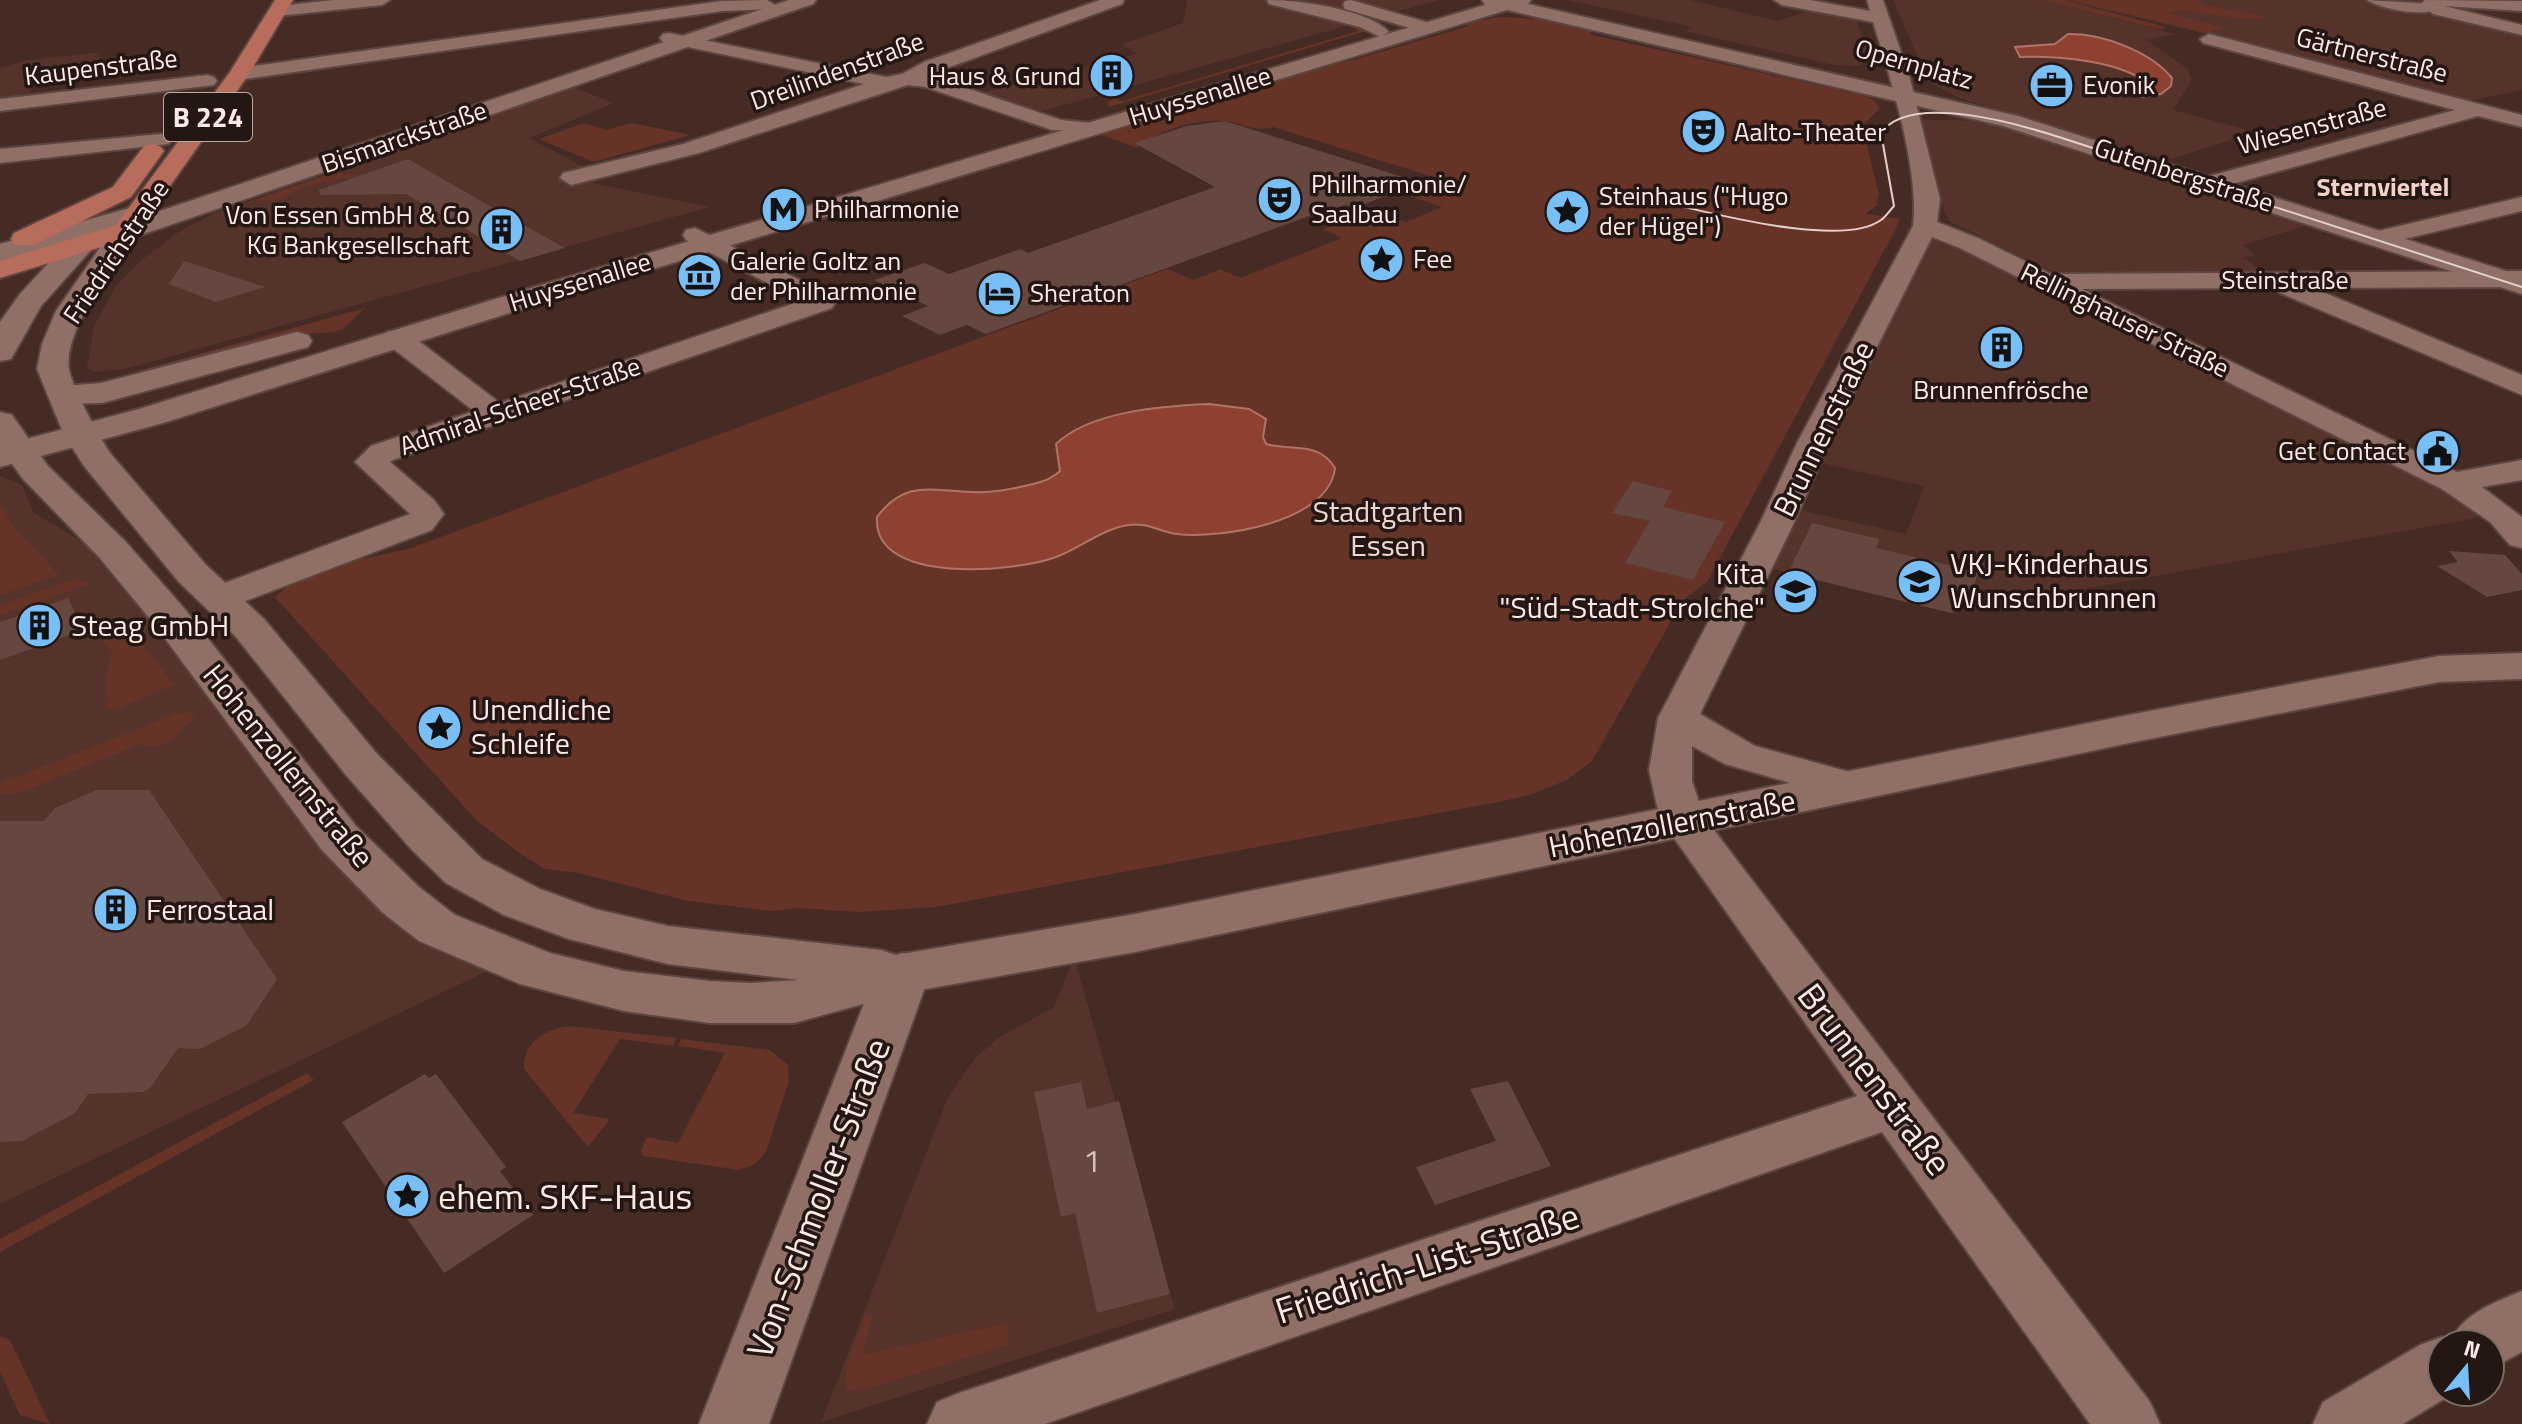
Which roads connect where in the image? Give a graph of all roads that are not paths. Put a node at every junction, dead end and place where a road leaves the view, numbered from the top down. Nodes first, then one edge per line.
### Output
1 (382, 0) edge
2 (807, 0) edge
3 (1116, 0) edge
4 (1275, 0) edge
5 (1331, 0) edge
6 (1782, 0) edge
7 (2373, 0) edge
8 (1503, 2) edge
9 (776, 3) edge
10 (281, 5) edge
11 (722, 6) junction
12 (2522, 6) edge
13 (2433, 8) junction
14 (1549, 9) edge
15 (1878, 9) edge
16 (741, 14) junction
17 (1470, 16) junction
18 (1607, 21) junction
19 (1580, 24) junction
20 (1420, 25) junction
21 (2522, 30) edge
22 (1380, 32) junction
23 (2209, 39) dead end
24 (678, 40) junction
25 (1895, 63) junction
26 (230, 67) junction
27 (1838, 77) junction
28 (908, 79) junction
29 (207, 81) junction
30 (886, 83) junction
31 (1903, 92) junction
32 (2522, 98) edge
33 (0, 105) edge
34 (2481, 109) junction
35 (1983, 113) joint
36 (2522, 121) edge
37 (1059, 126) junction
38 (1096, 128) junction
39 (161, 140) junction
40 (0, 156) edge
41 (571, 178) dead end
42 (163, 182) junction
43 (2210, 183) junction
44 (122, 192) junction
45 (221, 194) junction
46 (2519, 206) edge
47 (1925, 226) junction
48 (111, 228) junction
49 (2379, 238) junction
50 (702, 239) junction
51 (0, 251) edge
52 (0, 270) edge
53 (93, 275) junction
54 (2274, 280) junction
55 (2048, 281) junction
56 (2517, 281) edge
57 (13, 304) edge
58 (397, 338) junction
59 (0, 352) edge
60 (2522, 386) edge
61 (496, 414) junction
62 (38, 428) edge
63 (2522, 470) edge
64 (2453, 482) junction
65 (2522, 538) edge
66 (219, 598) junction
67 (2522, 635) edge
68 (2522, 666) edge
69 (2439, 669) junction
70 (1678, 718) junction
71 (1853, 787) junction
72 (1684, 821) junction
73 (903, 973) junction
74 (1896, 1105) junction
75 (2426, 1376) edge
76 (734, 1424) edge
77 (959, 1424) edge
78 (2128, 1424) edge
79 (2345, 1424) edge

1 - 10 street
2 - 24 street, Bismarckstraße
3 - 28 street, Dreilindenstraße
4 - 22 street
5 - 20 street
6 - 15 street
7 - 13 street
8 - 14 street
8 - 17 street, Huyssenallee
8 - 20 street, Huyssenallee
9 - 11 street
9 - 16 street, Bismarckstraße
10 - 26 main road, Friedrichstraße / B 224
11 - 16 street
11 - 26 street
12 - 13 street
13 - 21 street
14 - 17 street
14 - 18 street
14 - 19 street
15 - 25 street
16 - 24 street, Bismarckstraße
17 - 20 street, Huyssenallee
18 - 19 street
18 - 27 street
19 - 27 street
20 - 22 street, Huyssenallee
20 - 38 street, Huyssenallee
22 - 37 street, Huyssenallee
23 - 34 street, Gärtnerstraße
24 - 30 street
24 - 45 street, Bismarckstraße
25 - 27 street
25 - 31 street
26 - 29 main road, Friedrichstraße / B 224
26 - 42 main road, Friedrichstraße / B 224
27 - 31 street, Opernplatz
28 - 30 street, Dreilindenstraße
28 - 37 street
29 - 33 street, Kaupenstraße
29 - 39 main road, Friedrichstraße / B 224
30 - 41 street, Dreilindenstraße
31 - 35 street, Opernplatz
31 - 47 street
32 - 34 street, Wiesenstraße
34 - 36 street, Gärtnerstraße
34 - 43 street, Wiesenstraße
35 - 43 street, Gutenbergstraße
37 - 38 street
37 - 50 street, Huyssenallee
38 - 50 street, Huyssenallee
39 - 40 street
39 - 44 main road, Friedrichstraße / B 224
42 - 45 street
42 - 48 main road, Friedrichstraße / B 224
43 - 49 street, Gutenbergstraße
44 - 48 street, Friedrichstraße / B 224
44 - 51 main road
45 - 48 street, Bismarckstraße
45 - 53 street
46 - 49 street
47 - 55 street, Rellinghauser Straße
47 - 70 street, Brunnenstraße
48 - 51 street, Bismarckstraße
48 - 52 main road, Bismarckstraße
48 - 53 street, Friedrichstraße
48 - 57 street, Friedrichstraße
49 - 56 street, Gutenbergstraße
50 - 58 street, Huyssenallee
50 - 61 street, Admiral-Scheer-Straße
50 - 62 street, Huyssenallee
53 - 62 street, Friedrichstraße
54 - 55 street, Steinstraße
54 - 56 street, Steinstraße
54 - 60 street
55 - 64 street, Rellinghauser Straße
57 - 59 street, Friedrichstraße
58 - 61 street
58 - 62 street, Huyssenallee
61 - 66 street, Admiral-Scheer-Straße
62 - 66 street, Hohenzollernstraße
62 - 73 street, Hohenzollernstraße
63 - 64 street
64 - 65 street, Rellinghauser Straße
66 - 73 street, Hohenzollernstraße
67 - 69 street, Hohenzollernstraße
68 - 69 street, Hohenzollernstraße
69 - 71 street, Hohenzollernstraße
70 - 71 street
70 - 72 street, Brunnenstraße
71 - 72 street, Hohenzollernstraße
72 - 73 street, Hohenzollernstraße
72 - 74 street, Brunnenstraße
73 - 76 street, Von-Schmoller-Straße
74 - 77 street, Friedrich-List-Straße
74 - 78 street, Brunnenstraße
75 - 79 street

